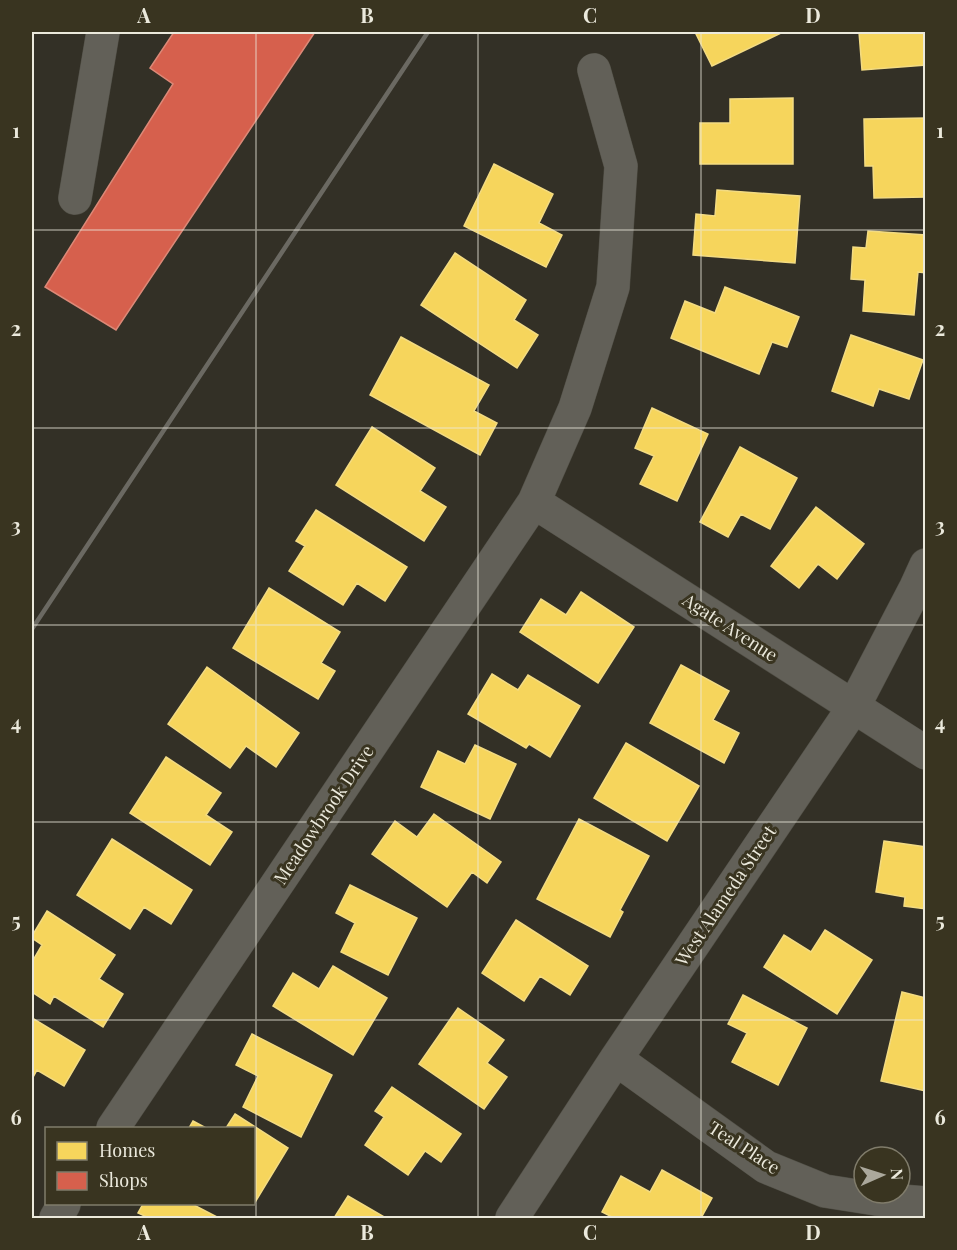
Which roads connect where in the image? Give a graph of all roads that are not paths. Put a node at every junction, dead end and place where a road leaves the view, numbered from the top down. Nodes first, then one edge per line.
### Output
1 (103, 32) edge
2 (594, 70) dead end
3 (75, 198) dead end
4 (534, 502) junction
5 (926, 565) edge
6 (853, 708) junction
7 (926, 753) edge
8 (616, 1059) junction
9 (114, 1127) edge
10 (926, 1203) edge
11 (512, 1218) edge

1 - 3 street
2 - 4 street, Meadowbrook Drive
4 - 6 street, Agate Avenue
4 - 9 street, Meadowbrook Drive
5 - 6 street, West Alameda Street
6 - 7 street, Agate Avenue
6 - 8 street, West Alameda Street
8 - 10 street, Teal Place
8 - 11 street, West Alameda Street

